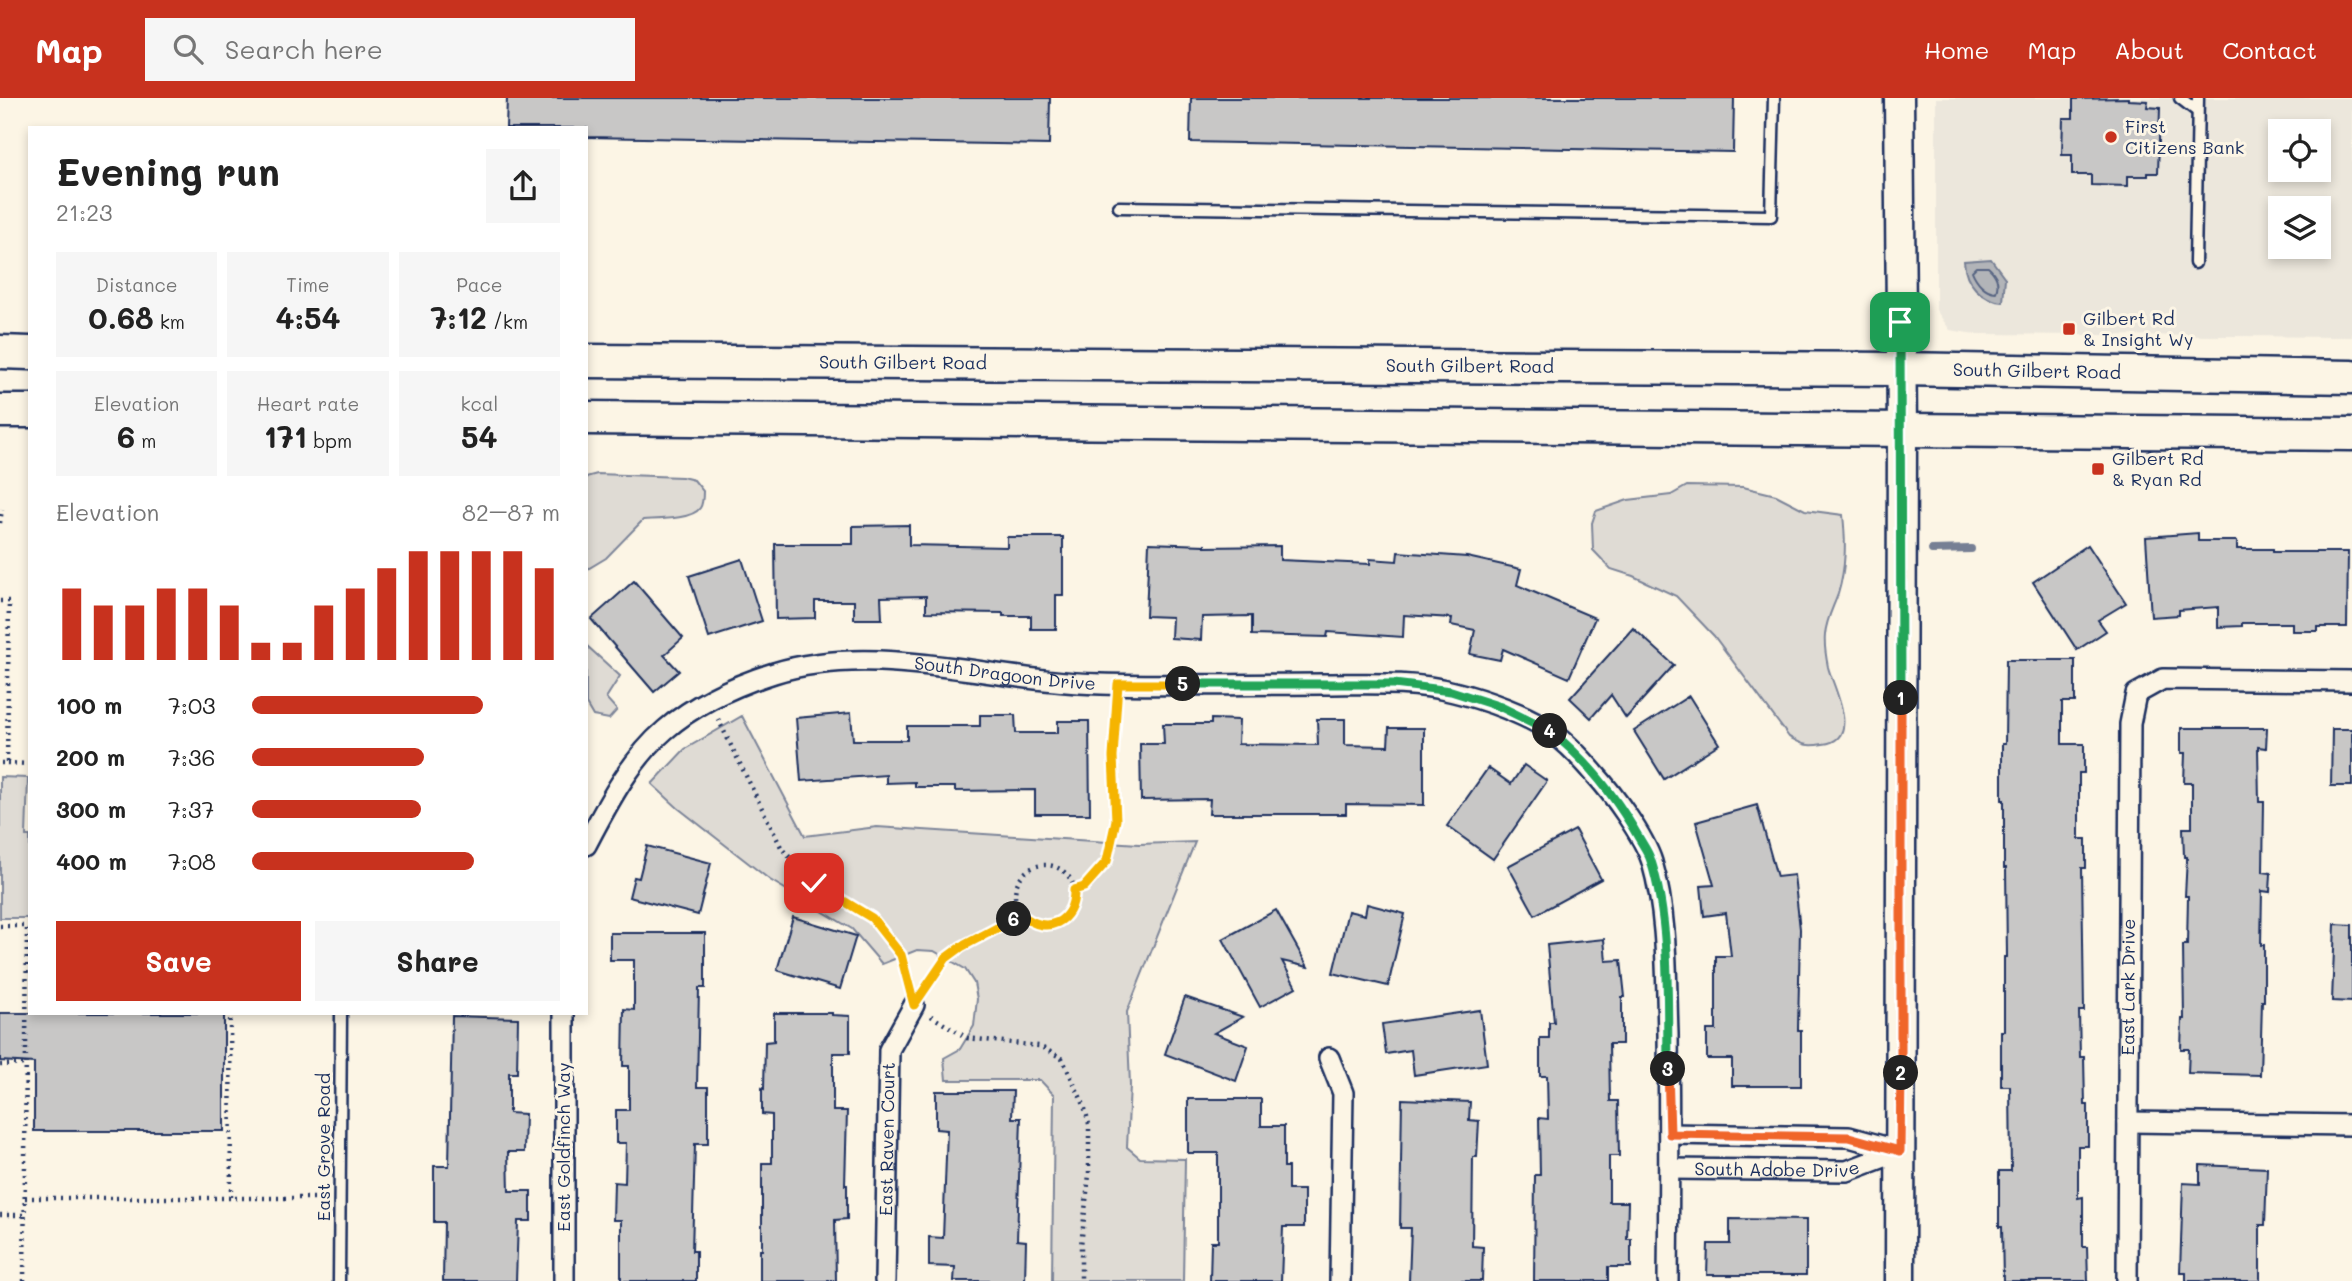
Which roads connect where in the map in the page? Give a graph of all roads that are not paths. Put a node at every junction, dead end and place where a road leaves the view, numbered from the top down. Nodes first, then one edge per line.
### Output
1 (1774, 98) edge
2 (1899, 98) edge
3 (2180, 98) edge
4 (2198, 98) edge
5 (2197, 111) junction
6 (1119, 207) dead end
7 (2195, 263) dead end
8 (0, 352) edge
9 (28, 353) edge
10 (588, 361) edge
11 (1900, 369) junction
12 (2352, 377) edge
13 (0, 411) edge
14 (28, 411) edge
15 (588, 418) edge
16 (1902, 429) junction
17 (2352, 434) edge
18 (2352, 681) edge
19 (588, 841) edge
20 (914, 1005) road end
21 (341, 1015) edge
22 (564, 1015) edge
23 (1329, 1058) dead end
24 (2128, 1122) junction
25 (2352, 1125) edge
26 (1670, 1134) junction
27 (1900, 1151) junction
28 (1670, 1169) junction
29 (339, 1281) edge
30 (564, 1281) edge
31 (885, 1281) edge
32 (1339, 1281) edge
33 (1668, 1281) edge
34 (1900, 1281) edge
35 (2127, 1281) edge

1 - 6 lane
2 - 11 street
3 - 5 lane
4 - 5 lane
5 - 7 lane
8 - 9 main road
10 - 11 main road, South Gilbert Road
11 - 12 main road, South Gilbert Road
11 - 16 street
13 - 14 main road
15 - 16 main road
16 - 17 main road
16 - 27 street
18 - 24 street, East Lark Drive
19 - 26 street, South Dragoon Drive
20 - 31 street, East Raven Court
21 - 29 lane, East Grove Road
22 - 30 street, East Goldfinch Way
23 - 32 street
24 - 25 street
24 - 35 street, East Lark Drive
26 - 27 street, South Adobe Drive
26 - 28 street, South Dragoon Drive
27 - 28 street, South Adobe Drive
27 - 34 street
28 - 33 street, South Dragoon Drive

